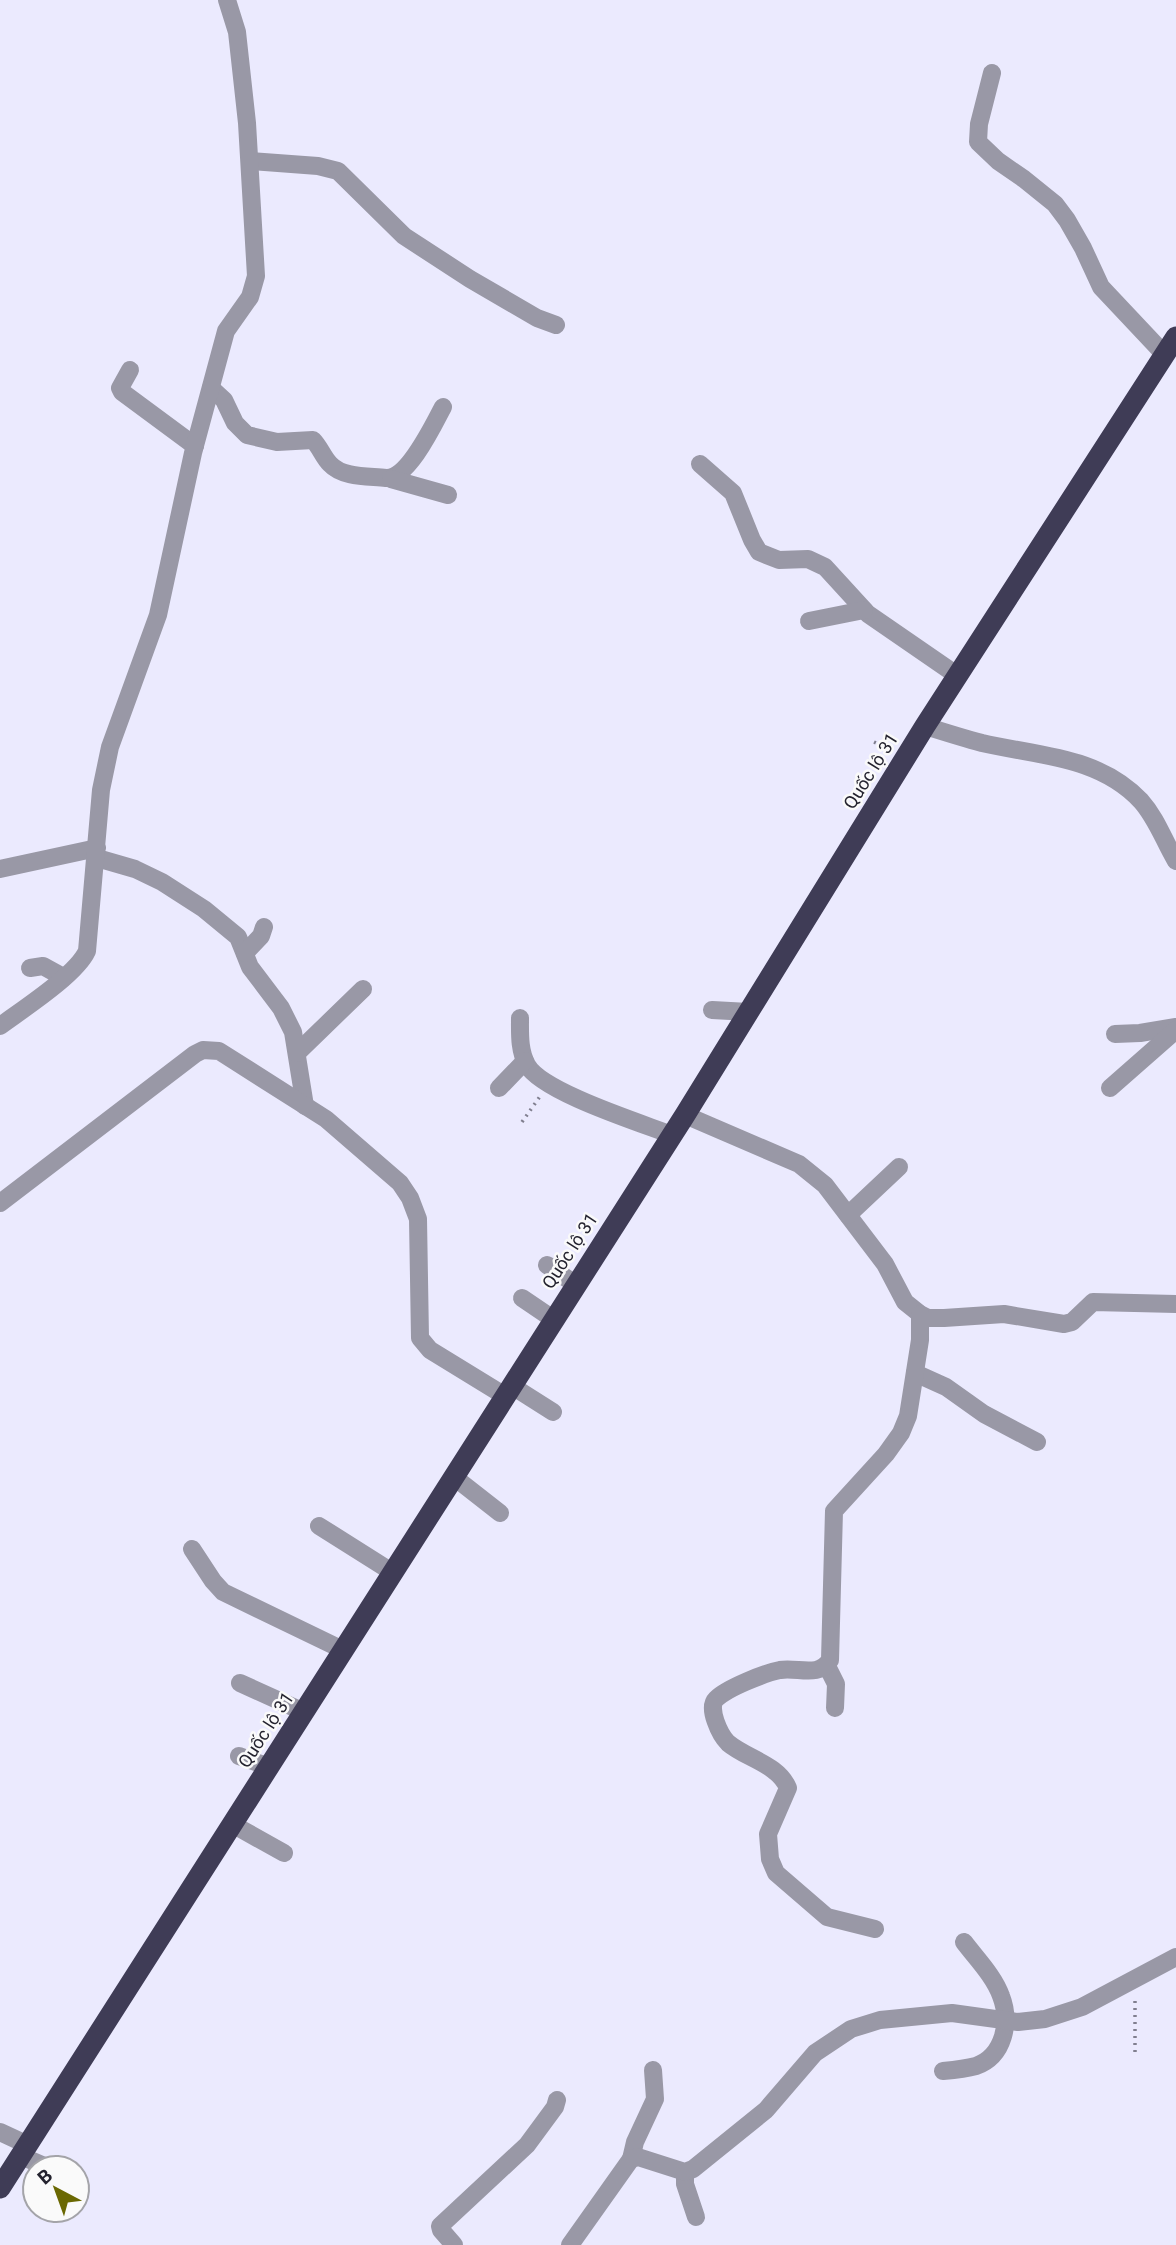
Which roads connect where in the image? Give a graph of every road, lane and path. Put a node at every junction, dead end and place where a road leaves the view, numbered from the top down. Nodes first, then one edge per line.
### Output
1 (228, 0) edge
2 (992, 73) dead end
3 (250, 161) junction
4 (556, 325) dead end
5 (1169, 343) edge
6 (131, 370) dead end
7 (211, 388) junction
8 (443, 407) dead end
9 (195, 446) junction
10 (700, 464) dead end
11 (391, 479) junction
12 (448, 495) dead end
13 (864, 610) junction
14 (808, 621) dead end
15 (958, 676) junction
16 (926, 726) junction
17 (97, 853) junction
18 (1176, 861) edge
19 (0, 869) edge
20 (264, 927) dead end
21 (245, 953) junction
22 (30, 968) dead end
23 (63, 977) junction
24 (363, 989) dead end
25 (712, 1010) dead end
26 (748, 1012) junction
27 (520, 1018) dead end
28 (0, 1026) edge
29 (1176, 1028) edge
30 (1115, 1034) dead end
31 (297, 1053) junction
32 (525, 1060) junction
33 (549, 1084) junction
34 (499, 1088) dead end
35 (1110, 1088) dead end
36 (304, 1106) junction
37 (685, 1115) junction
38 (522, 1122) dead end
39 (672, 1135) junction
40 (898, 1167) dead end
41 (0, 1203) edge
42 (848, 1215) junction
43 (547, 1265) dead end
44 (575, 1284) junction
45 (522, 1298) dead end
46 (1176, 1304) edge
47 (919, 1314) junction
48 (553, 1319) junction
49 (915, 1373) junction
50 (509, 1391) junction
51 (553, 1412) dead end
52 (1037, 1442) dead end
53 (454, 1477) junction
54 (500, 1513) dead end
55 (320, 1526) dead end
56 (192, 1549) dead end
57 (392, 1572) junction
58 (343, 1650) junction
59 (827, 1666) junction
60 (240, 1683) dead end
61 (835, 1708) dead end
62 (303, 1713) junction
63 (239, 1756) dead end
64 (269, 1767) junction
65 (232, 1824) junction
66 (284, 1853) dead end
67 (875, 1929) dead end
68 (964, 1942) dead end
69 (1176, 1957) edge
70 (1135, 1979) junction
71 (1006, 2019) junction
72 (1135, 2052) dead end
73 (653, 2070) dead end
74 (943, 2071) dead end
75 (557, 2100) dead end
76 (0, 2132) edge
77 (24, 2150) junction
78 (30, 2154) edge
79 (631, 2159) junction
80 (685, 2172) junction
81 (0, 2188) edge
82 (696, 2217) dead end
83 (454, 2245) edge
84 (570, 2245) edge

1 - 3 street
2 - 5 street
3 - 4 street
3 - 7 street
5 - 15 highway, Quốc lộ 31
6 - 9 street
7 - 9 street
7 - 11 street
8 - 11 street
9 - 17 street
10 - 13 street
11 - 12 street
13 - 14 street
13 - 15 street
15 - 16 highway, Quốc lộ 31
16 - 18 street
16 - 26 highway, Quốc lộ 31
17 - 19 street
17 - 21 street
17 - 23 street
20 - 21 street
21 - 31 street
22 - 23 street
23 - 28 street
24 - 31 street
25 - 26 street
26 - 37 highway, Quốc lộ 31
27 - 32 street
29 - 30 street
29 - 35 street
31 - 36 street
32 - 33 street
32 - 34 street
33 - 38 path
33 - 39 street
36 - 41 street
36 - 50 street
37 - 39 highway, Quốc lộ 31
37 - 42 street
39 - 44 highway, Quốc lộ 31
40 - 42 street
42 - 47 street
43 - 44 street
44 - 48 highway, Quốc lộ 31
45 - 48 street
46 - 47 street
47 - 49 street
48 - 50 highway, Quốc lộ 31
49 - 52 street
49 - 59 street
50 - 51 street
50 - 53 highway, Quốc lộ 31
53 - 54 street
53 - 57 highway, Quốc lộ 31
55 - 57 street
56 - 58 street
57 - 58 highway, Quốc lộ 31
58 - 62 highway, Quốc lộ 31
59 - 61 street
59 - 67 street
60 - 62 street
62 - 64 highway, Quốc lộ 31
63 - 64 street
64 - 65 highway, Quốc lộ 31
65 - 66 street
65 - 77 highway, Quốc lộ 31
68 - 71 street
69 - 70 street
70 - 71 street
70 - 72 path
71 - 74 street
71 - 80 street
73 - 79 street
75 - 83 street
76 - 77 street
77 - 78 street
77 - 81 highway, Quốc lộ 31
79 - 80 street
79 - 84 street
80 - 82 street

